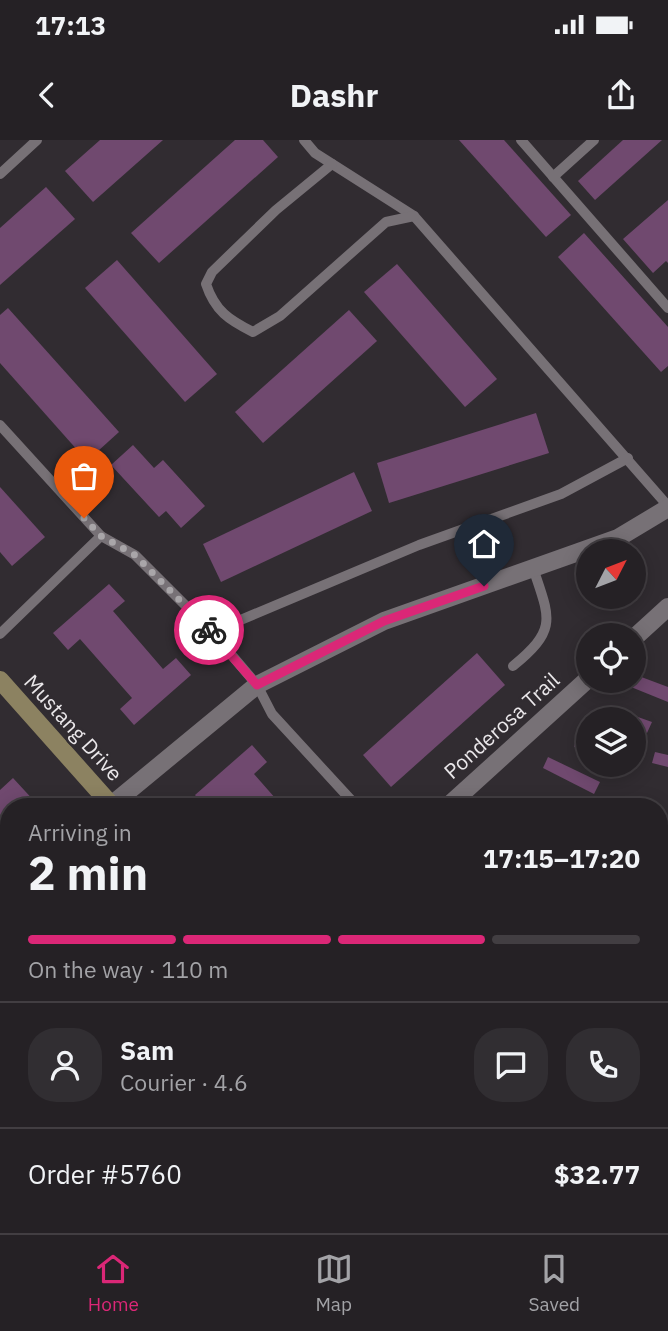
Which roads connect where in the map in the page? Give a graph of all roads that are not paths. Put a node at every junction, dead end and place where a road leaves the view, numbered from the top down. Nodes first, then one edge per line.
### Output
1 (37, 140) edge
2 (304, 140) edge
3 (521, 140) edge
4 (594, 140) edge
5 (332, 164) junction
6 (0, 173) edge
7 (553, 177) junction
8 (414, 216) junction
9 (667, 305) edge
10 (0, 425) edge
11 (628, 458) junction
12 (668, 507) edge
13 (101, 536) junction
14 (533, 568) junction
15 (668, 607) edge
16 (646, 627) edge
17 (212, 632) junction
18 (0, 634) edge
19 (513, 666) dead end
20 (0, 680) edge
21 (257, 685) junction
22 (576, 690) edge
23 (104, 798) edge
24 (121, 798) edge
25 (349, 798) edge
26 (457, 798) edge

1 - 6 lane
2 - 5 lane
3 - 7 lane
4 - 7 lane
5 - 8 lane
5 - 8 lane
7 - 9 lane
8 - 11 lane
10 - 13 lane
11 - 12 lane
11 - 17 lane
12 - 14 street
13 - 17 lane
13 - 18 lane
14 - 19 lane
14 - 21 street
15 - 16 street
17 - 21 lane
20 - 23 main road, Mustang Drive
21 - 24 street
21 - 25 lane
22 - 26 street, Ponderosa Trail

